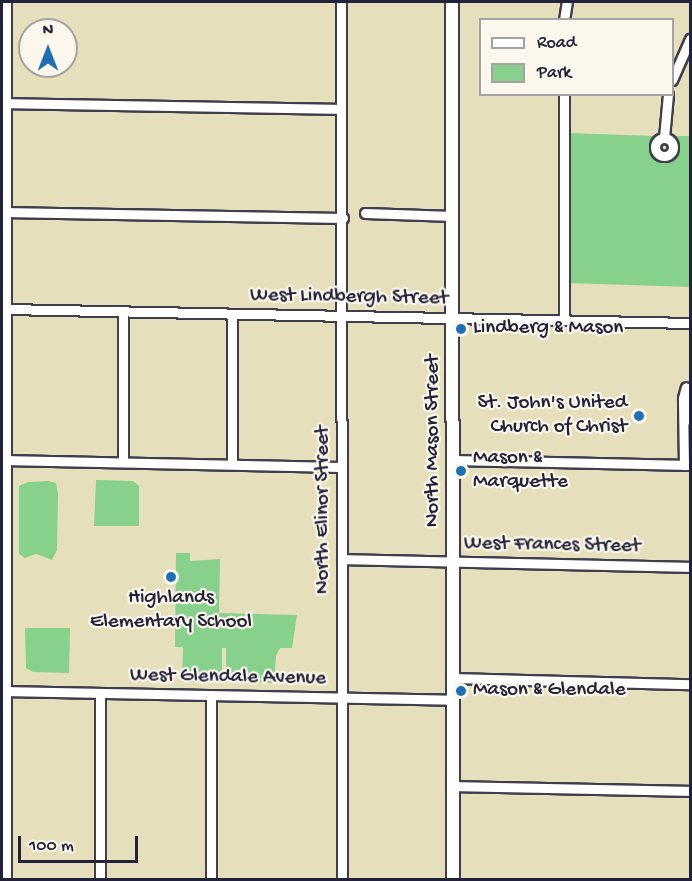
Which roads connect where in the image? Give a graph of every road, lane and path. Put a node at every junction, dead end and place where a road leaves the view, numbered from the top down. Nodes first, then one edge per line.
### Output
1 (6, 2) edge
2 (341, 2) edge
3 (451, 2) edge
4 (567, 2) edge
5 (564, 18) edge
6 (690, 39) edge
7 (674, 75) edge
8 (564, 96) edge
9 (668, 96) edge
10 (4, 103) edge
11 (341, 109) junction
12 (664, 138) dead end
13 (4, 212) edge
14 (365, 213) dead end
15 (453, 216) junction
16 (343, 218) junction
17 (6, 309) junction
18 (123, 311) junction
19 (232, 314) junction
20 (342, 316) junction
21 (453, 318) junction
22 (564, 321) junction
23 (690, 323) edge
24 (686, 387) dead end
25 (4, 460) edge
26 (453, 460) junction
27 (123, 462) junction
28 (232, 464) junction
29 (687, 465) edge
30 (342, 467) junction
31 (342, 559) junction
32 (453, 561) junction
33 (690, 567) edge
34 (453, 678) junction
35 (690, 684) edge
36 (3, 691) edge
37 (100, 693) junction
38 (211, 695) junction
39 (343, 698) junction
40 (453, 700) junction
41 (453, 786) junction
42 (690, 791) edge
43 (6, 879) edge
44 (100, 879) edge
45 (211, 879) edge
46 (342, 879) edge
47 (453, 879) edge

1 - 10 street
2 - 11 street, North Elinor Street
3 - 15 main road, North Mason Street
4 - 5 street
6 - 7 street
8 - 22 street
9 - 12 street
10 - 11 street
10 - 13 street
11 - 16 street, North Elinor Street
13 - 16 street
13 - 17 street
14 - 15 street
15 - 21 main road, North Mason Street
16 - 20 street, North Elinor Street
17 - 18 street, West Lindbergh Street
17 - 25 street
18 - 19 street, West Lindbergh Street
18 - 27 street
19 - 20 street, West Lindbergh Street
19 - 28 street
20 - 21 street, West Lindbergh Street
20 - 30 street, North Elinor Street
21 - 22 street, West Lindbergh Street
21 - 26 main road, North Mason Street
22 - 23 street, West Lindbergh Street
24 - 29 street
25 - 27 street
25 - 36 street
26 - 29 street
26 - 32 main road, North Mason Street
27 - 28 street
28 - 30 street
30 - 31 street, North Elinor Street
31 - 32 street, West Frances Street
31 - 39 street, North Elinor Street
32 - 33 street, West Frances Street
32 - 34 main road, North Mason Street
34 - 35 street
34 - 40 main road, North Mason Street
36 - 37 street, West Glendale Avenue
36 - 43 street
37 - 38 street, West Glendale Avenue
37 - 44 street
38 - 39 street, West Glendale Avenue
38 - 45 street
39 - 40 street, West Glendale Avenue
39 - 46 street, North Elinor Street
40 - 41 main road, North Mason Street
41 - 42 street
41 - 47 main road, North Mason Street

